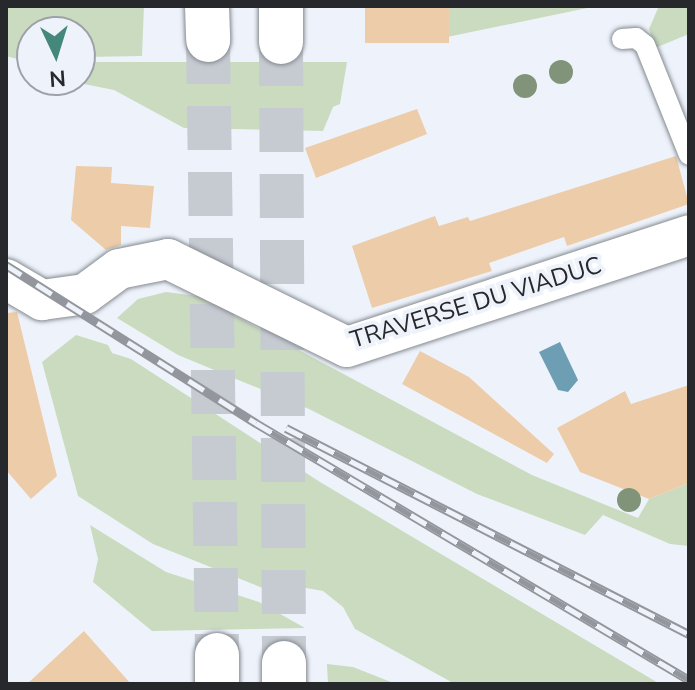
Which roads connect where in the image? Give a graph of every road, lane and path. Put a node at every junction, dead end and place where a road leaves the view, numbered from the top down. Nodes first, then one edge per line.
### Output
1 (622, 39) dead end
2 (689, 155) edge
3 (689, 235) edge
4 (6, 279) edge

1 - 2 lane
3 - 4 street, TRAVERSE DU VIADUC

